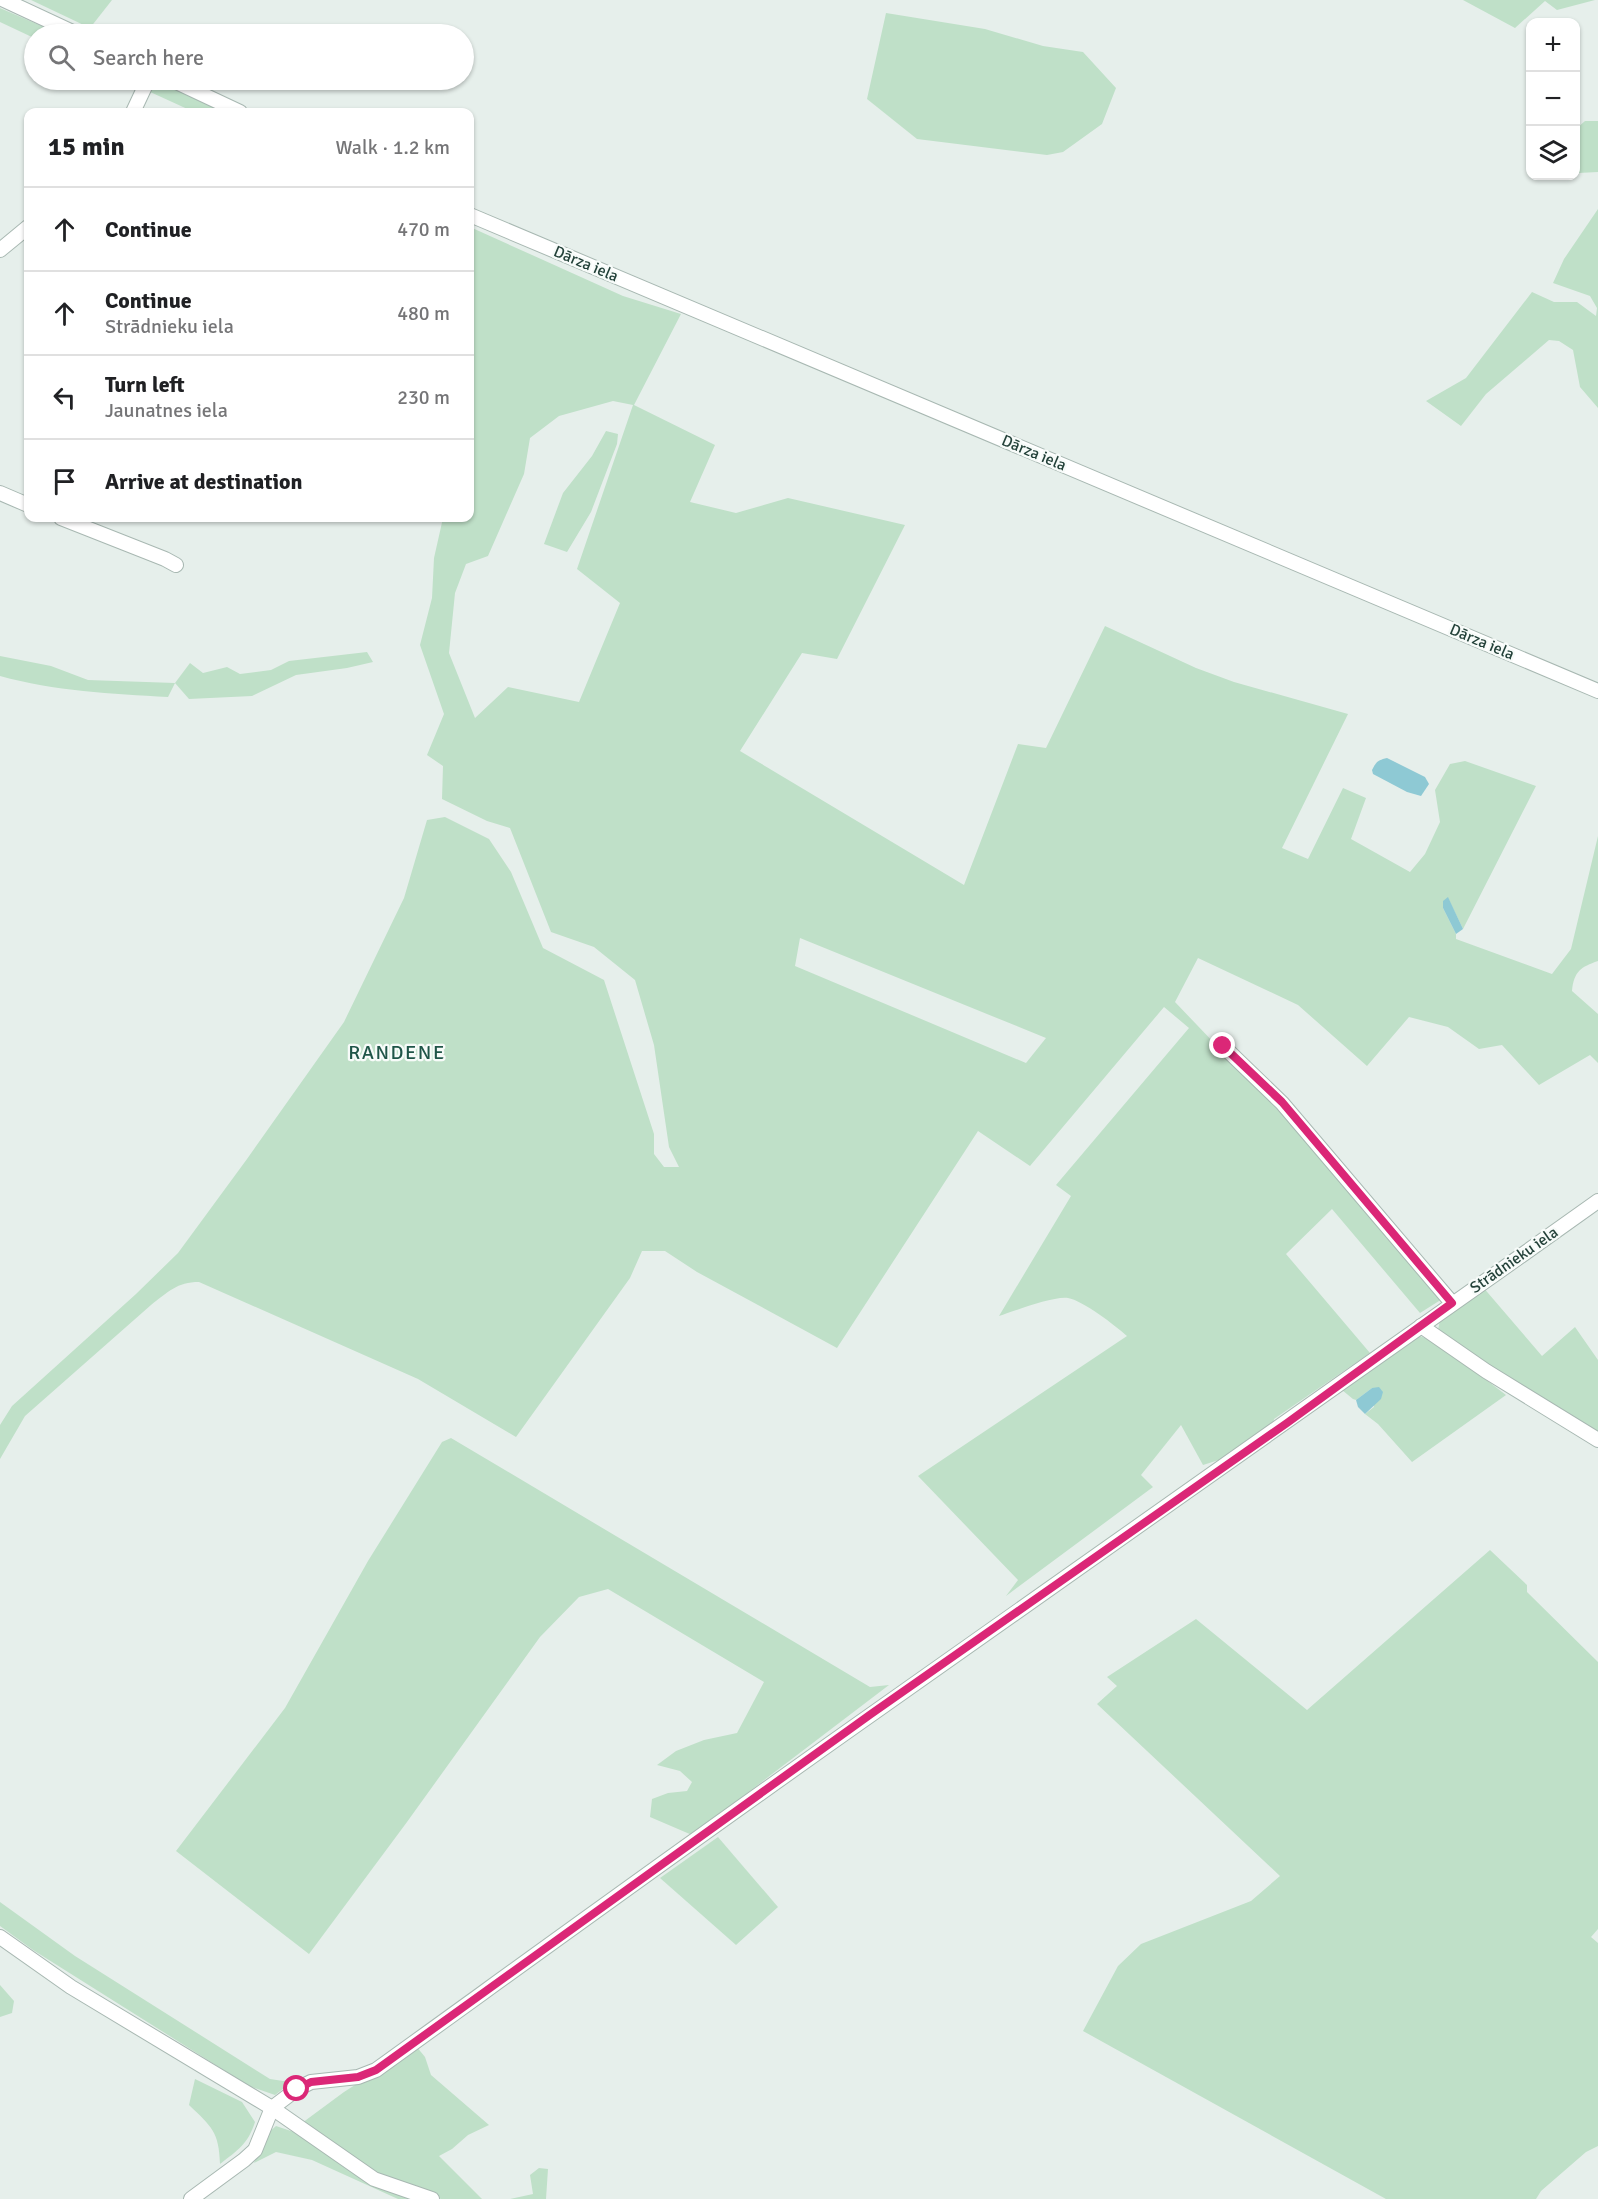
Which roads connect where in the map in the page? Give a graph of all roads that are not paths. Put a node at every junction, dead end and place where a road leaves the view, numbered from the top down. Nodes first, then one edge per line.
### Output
1 (4, 0) edge
2 (56, 24) edge
3 (143, 90) edge
4 (193, 90) edge
5 (135, 108) edge
6 (232, 108) edge
7 (474, 217) edge
8 (24, 230) edge
9 (0, 250) edge
10 (0, 493) edge
11 (24, 503) edge
12 (71, 522) edge
13 (176, 566) dead end
14 (1598, 691) edge
15 (1223, 1046) dead end
16 (1598, 1201) edge
17 (1452, 1303) junction
18 (1421, 1326) junction
19 (1598, 1440) edge
20 (0, 1937) edge
21 (272, 2108) junction
22 (190, 2199) edge
23 (432, 2199) edge

1 - 2 street
3 - 5 street
4 - 6 street
7 - 14 street, Dārza iela
8 - 9 street
10 - 11 street
12 - 13 street
15 - 17 street
16 - 17 street, Strādnieku iela
17 - 18 street, Strādnieku iela
18 - 19 street
18 - 21 street, Strādnieku iela
20 - 21 street
21 - 22 street
21 - 23 street

